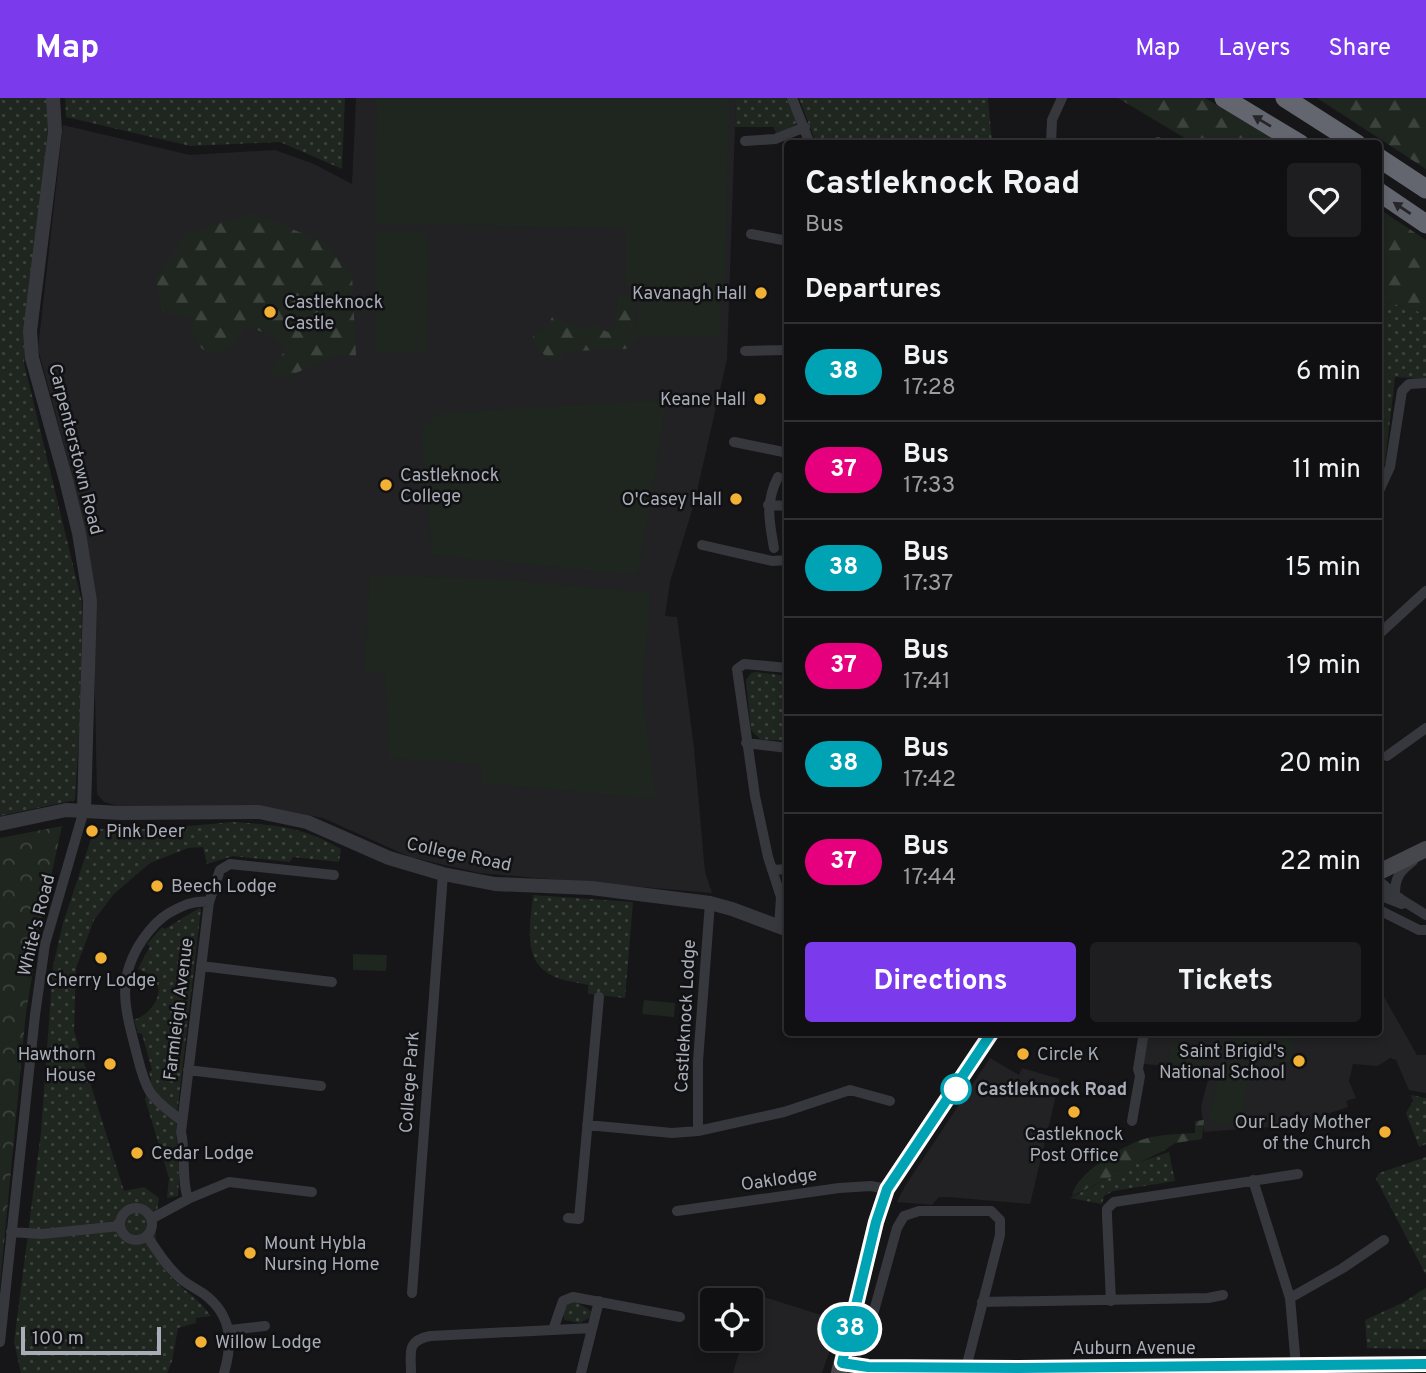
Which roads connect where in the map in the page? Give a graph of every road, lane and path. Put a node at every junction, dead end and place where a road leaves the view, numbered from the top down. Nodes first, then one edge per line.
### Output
1 (53, 98) edge
2 (792, 98) edge
3 (1062, 98) edge
4 (1224, 98) edge
5 (1285, 98) edge
6 (805, 127) junction
7 (809, 140) edge
8 (1051, 140) edge
9 (1293, 140) edge
10 (1351, 140) edge
11 (745, 141) dead end
12 (1382, 160) edge
13 (1426, 189) edge
14 (1382, 194) edge
15 (1426, 224) edge
16 (751, 234) dead end
17 (784, 240) edge
18 (784, 350) edge
19 (745, 351) dead end
20 (1426, 383) edge
21 (734, 442) dead end
22 (784, 452) edge
23 (778, 477) dead end
24 (1382, 484) edge
25 (768, 505) junction
26 (784, 506) edge
27 (702, 545) dead end
28 (774, 548) dead end
29 (784, 560) edge
30 (1426, 592) edge
31 (1382, 631) edge
32 (784, 668) edge
33 (1426, 728) edge
34 (746, 743) junction
35 (784, 748) edge
36 (1387, 756) dead end
37 (84, 810) junction
38 (0, 824) edge
39 (1426, 850) edge
40 (784, 869) edge
41 (772, 870) junction
42 (1382, 871) edge
43 (443, 874) junction
44 (334, 875) dead end
45 (1382, 883) edge
46 (1395, 894) junction
47 (1382, 896) edge
48 (209, 902) junction
49 (710, 903) junction
50 (1382, 912) edge
51 (1423, 913) edge
52 (783, 928) edge
53 (1426, 930) edge
54 (201, 966) junction
55 (332, 982) dead end
56 (599, 997) dead end
57 (989, 1036) edge
58 (1143, 1036) edge
59 (188, 1070) junction
60 (321, 1086) dead end
61 (890, 1101) dead end
62 (182, 1121) junction
63 (1132, 1121) dead end
64 (587, 1125) junction
65 (698, 1131) junction
66 (1298, 1174) dead end
67 (1254, 1180) junction
68 (887, 1189) junction
69 (312, 1192) dead end
70 (188, 1199) junction
71 (677, 1211) dead end
72 (568, 1218) dead end
73 (151, 1219) junction
74 (120, 1226) junction
75 (12, 1232) junction
76 (146, 1236) junction
77 (1384, 1240) dead end
78 (412, 1293) dead end
79 (1223, 1294) dead end
80 (1290, 1298) junction
81 (599, 1301) junction
82 (1111, 1301) junction
83 (982, 1302) junction
84 (874, 1311) dead end
85 (680, 1317) dead end
86 (265, 1326) dead end
87 (592, 1328) junction
88 (553, 1329) junction
89 (229, 1330) junction
90 (0, 1342) edge
91 (1296, 1366) junction
92 (1416, 1367) edge
93 (840, 1368) edge
94 (966, 1368) junction
95 (1018, 1371) edge
96 (224, 1373) edge
97 (411, 1373) edge
98 (581, 1373) edge

1 - 37 street, Carpenterstown Road
2 - 6 street
3 - 8 street
9 -> 4 highway
5 - 10 highway
6 - 7 street
6 - 11 street
12 - 13 highway
15 -> 14 highway
16 - 17 street
18 - 19 street
20 - 24 street
21 - 22 street
23 - 25 street
25 - 26 street
25 - 28 street
27 - 29 street
30 - 31 street
32 - 34 street
33 - 36 street
34 - 35 street
34 - 41 street
37 - 38 street, College Road
37 - 43 street, College Road
37 - 75 street, White's Road
39 - 42 main road
39 - 46 street
40 - 41 street
41 - 52 street
43 - 49 street, College Road
43 - 78 street, College Park
44 - 48 street, Farmleigh Avenue
45 - 46 street
46 - 51 street
47 - 51 street
48 - 54 street, Farmleigh Avenue
48 - 62 street, Farmleigh Avenue
49 - 52 street, College Road
49 - 65 street, Castleknock Lodge
50 - 53 street
54 - 55 street
54 - 59 street, Farmleigh Avenue
56 - 64 street
57 - 68 main road
58 - 63 street
59 - 60 street
59 - 62 street, Farmleigh Avenue
61 - 65 street
62 - 70 street, Farmleigh Avenue
64 - 65 street
64 - 72 street
66 - 67 street
67 - 80 street
67 - 82 street
68 - 71 street, Oaklodge
68 - 93 main road
69 - 70 street
70 - 73 street
73 - 74 street
73 - 76 street
74 - 75 street
74 - 76 street
75 - 90 street, White's Road
76 - 89 street
77 - 80 street
79 - 82 street
80 - 91 street
81 - 85 street
81 - 87 street
81 - 88 street
82 - 83 street
83 - 84 street
83 - 94 street
86 - 89 street
87 - 88 street
87 - 98 street
88 - 97 street
89 - 96 street
91 - 92 street, Auburn Avenue
91 - 95 street, Auburn Avenue
93 - 94 street, Auburn Avenue
94 - 95 street, Auburn Avenue

